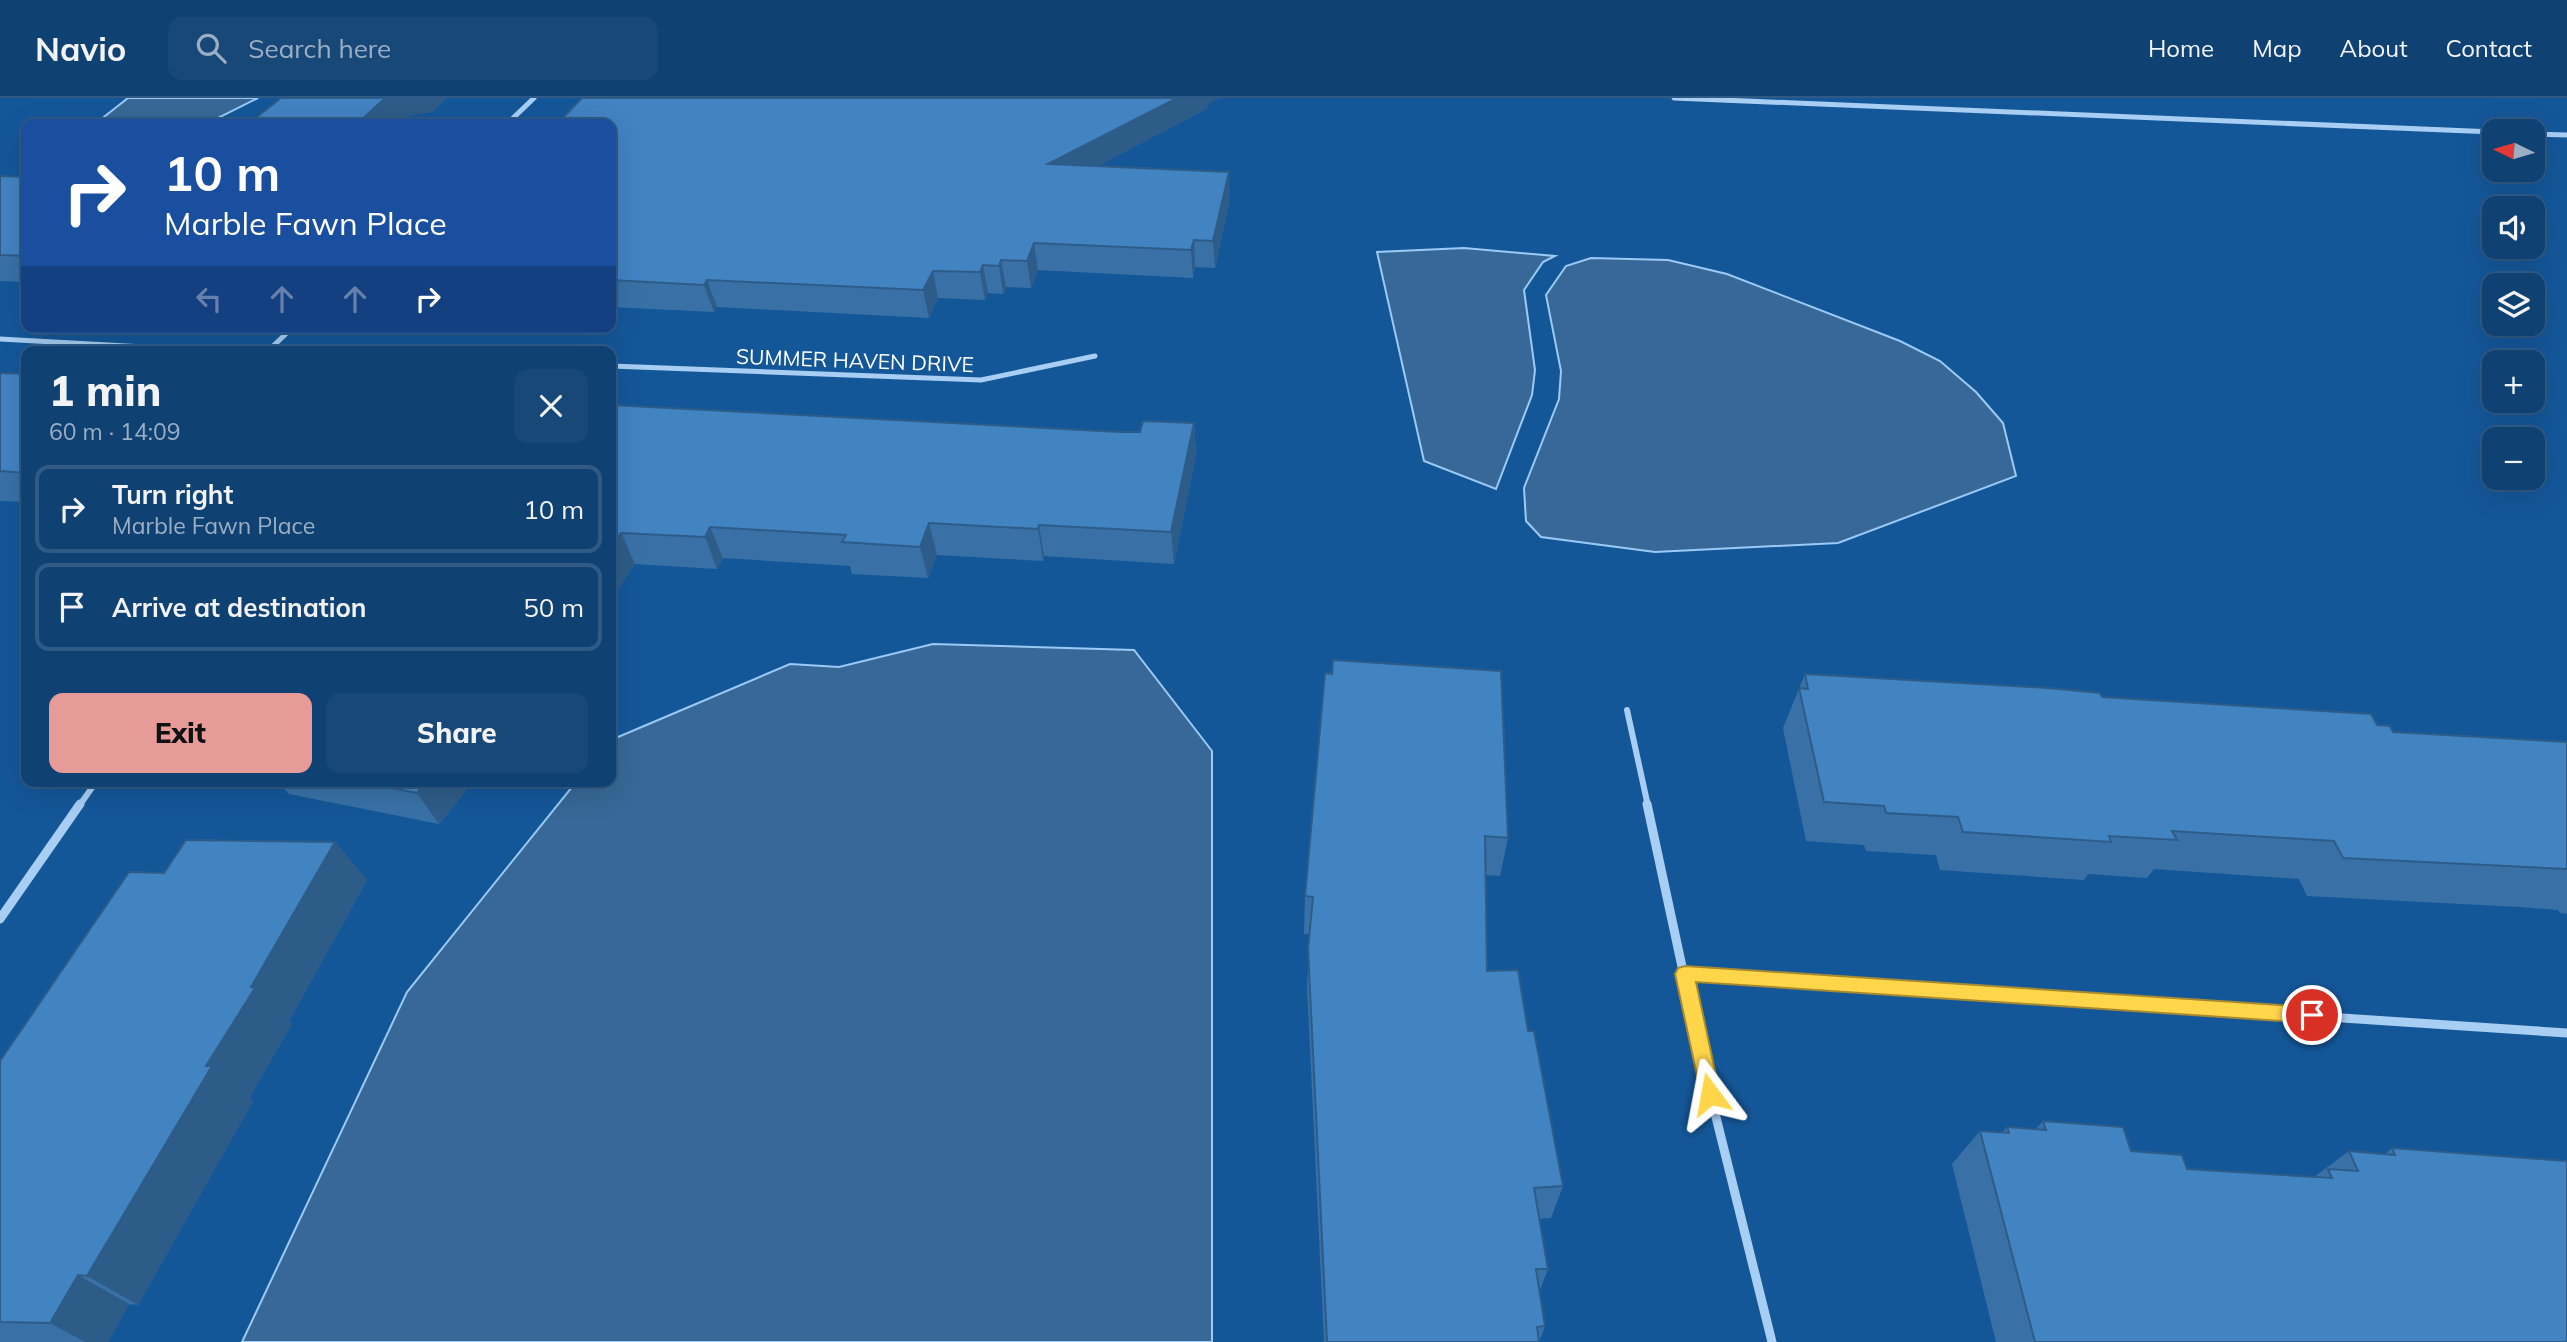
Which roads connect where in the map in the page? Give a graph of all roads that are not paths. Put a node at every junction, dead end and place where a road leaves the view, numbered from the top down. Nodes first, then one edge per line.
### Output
1 (534, 98) edge
2 (1674, 98) edge
3 (512, 119) edge
4 (2482, 132) edge
5 (2545, 134) edge
6 (2567, 135) edge
7 (287, 333) edge
8 (0, 339) edge
9 (126, 346) edge
10 (273, 346) edge
11 (1095, 356) dead end
12 (616, 366) edge
13 (1627, 710) dead end
14 (92, 787) edge
15 (0, 919) edge
16 (1685, 974) junction
17 (2567, 1033) edge
18 (1772, 1342) edge

1 - 3 street
2 - 4 street
5 - 6 street
7 - 10 street
8 - 9 street
11 - 12 street, SUMMER HAVEN DRIVE
13 - 16 street
14 - 15 street
16 - 17 street
16 - 18 street

